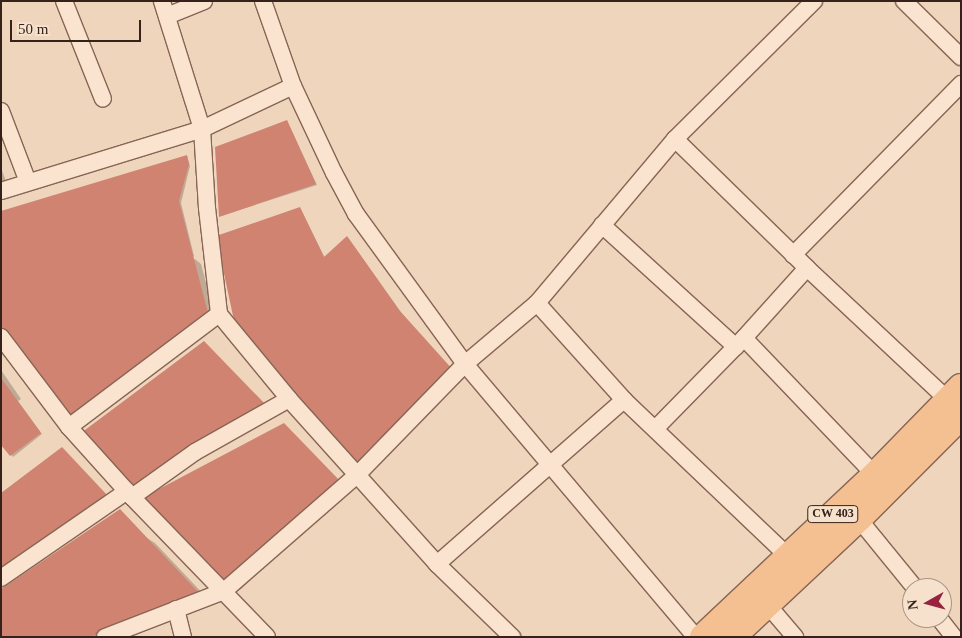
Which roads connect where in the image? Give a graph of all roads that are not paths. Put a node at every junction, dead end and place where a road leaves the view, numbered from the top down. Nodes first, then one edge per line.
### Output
1 (64, 1) edge
2 (204, 1) edge
3 (263, 1) edge
4 (814, 1) edge
5 (904, 1) edge
6 (164, 9) edge
7 (961, 57) edge
8 (961, 84) edge
9 (292, 86) junction
10 (103, 99) dead end
11 (1, 111) edge
12 (202, 128) junction
13 (675, 139) junction
14 (28, 182) junction
15 (1, 191) edge
16 (602, 225) junction
17 (794, 255) junction
18 (807, 268) junction
19 (537, 303) junction
20 (219, 314) junction
21 (1, 337) edge
22 (740, 342) junction
23 (465, 364) junction
24 (289, 399) junction
25 (624, 400) junction
26 (957, 401) edge
27 (69, 427) junction
28 (655, 429) junction
29 (549, 464) junction
30 (357, 475) junction
31 (875, 475) junction
32 (130, 494) junction
33 (852, 510) junction
34 (788, 556) junction
35 (437, 564) junction
36 (1, 578) edge
37 (907, 578) edge
38 (224, 591) junction
39 (766, 603) junction
40 (176, 609) junction
41 (105, 637) edge
42 (183, 637) edge
43 (268, 637) edge
44 (512, 637) edge
45 (696, 637) edge
46 (703, 637) edge
47 (732, 637) edge
48 (795, 637) edge

1 - 10 street
2 - 6 street
3 - 9 street
4 - 13 street
5 - 7 street
6 - 12 street
8 - 17 street
9 - 12 street
9 - 23 street
11 - 14 street
12 - 14 street
12 - 20 street
13 - 16 street
13 - 17 street
14 - 15 street
16 - 19 street
16 - 22 street
17 - 18 street
18 - 22 street
18 - 26 street
19 - 23 street
19 - 25 street
20 - 24 street
20 - 27 street
21 - 27 street
22 - 28 street
22 - 31 street
23 - 29 street
23 - 30 street
24 - 30 street
24 - 32 street
25 - 28 street
25 - 29 street
26 - 31 main road, CW 403
26 - 33 main road, CW 403
27 - 32 street
28 - 34 street
29 - 35 street
29 - 45 street
30 - 35 street
30 - 38 street
31 - 33 main road, CW 403
32 - 36 street
32 - 38 street
33 - 34 main road, CW 403
33 - 37 street
33 - 39 main road, CW 403
34 - 46 main road, CW 403
35 - 44 street
38 - 40 street
38 - 43 street
39 - 47 main road, CW 403
39 - 48 street
40 - 41 street
40 - 42 street

